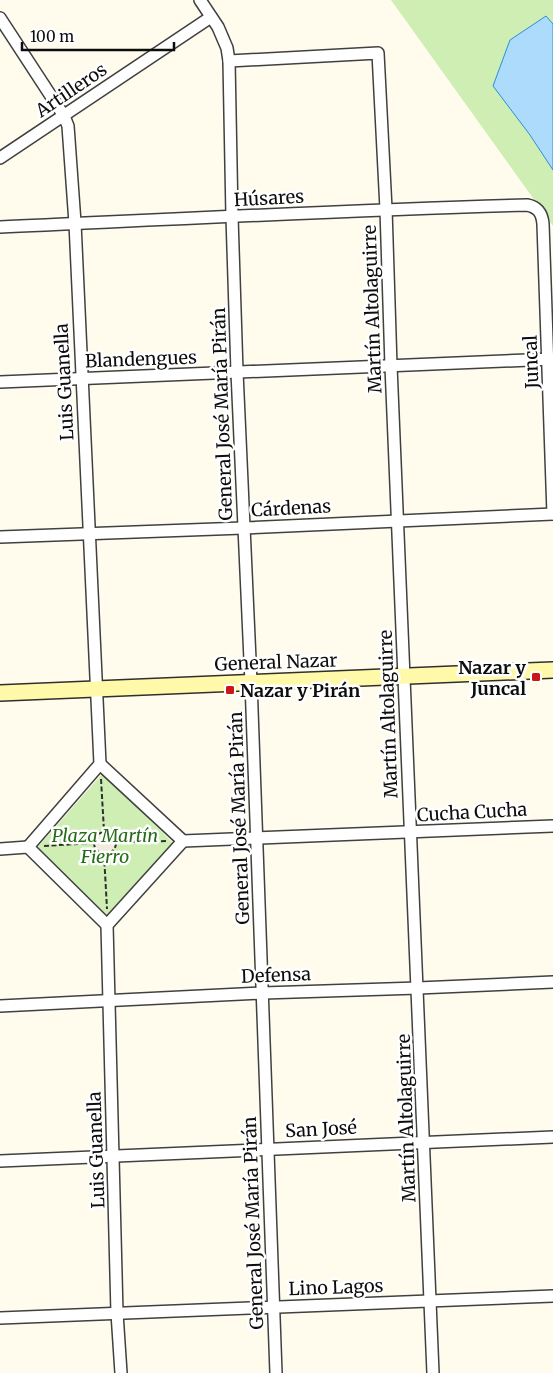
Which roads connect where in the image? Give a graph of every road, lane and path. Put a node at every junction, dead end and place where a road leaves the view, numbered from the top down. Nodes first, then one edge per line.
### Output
1 (200, 0) edge
2 (211, 17) junction
3 (0, 18) edge
4 (229, 61) junction
5 (64, 116) junction
6 (0, 158) edge
7 (386, 209) junction
8 (538, 210) joint
9 (232, 217) junction
10 (74, 224) junction
11 (0, 227) edge
12 (551, 359) edge
13 (391, 366) junction
14 (237, 372) junction
15 (81, 379) junction
16 (0, 382) edge
17 (553, 514) edge
18 (398, 520) junction
19 (243, 528) junction
20 (89, 534) junction
21 (0, 537) edge
22 (553, 670) edge
23 (404, 676) junction
24 (251, 682) junction
25 (97, 688) junction
26 (0, 693) edge
27 (100, 764) junction
28 (553, 826) edge
29 (104, 831) junction
30 (411, 832) junction
31 (256, 839) junction
32 (183, 841) junction
33 (116, 842) junction
34 (94, 843) junction
35 (28, 847) junction
36 (0, 848) edge
37 (104, 854) junction
38 (107, 925) junction
39 (553, 982) edge
40 (418, 988) junction
41 (263, 993) junction
42 (109, 1001) junction
43 (0, 1006) edge
44 (553, 1137) edge
45 (424, 1142) junction
46 (268, 1149) junction
47 (114, 1156) junction
48 (0, 1161) edge
49 (553, 1296) edge
50 (431, 1302) junction
51 (274, 1307) junction
52 (117, 1313) junction
53 (0, 1318) edge
54 (121, 1373) edge
55 (276, 1373) edge
56 (434, 1373) edge

1 - 2 street, General José María Pirán
2 - 4 street, General José María Pirán
2 - 5 street, Artilleros
3 - 5 street, Luis Guanella
4 - 7 street, Martín Altolaguirre
4 - 9 street, General José María Pirán
5 - 6 street, Artilleros
5 - 10 street, Luis Guanella
7 - 8 street, Húsares
7 - 9 street, Húsares
7 - 13 street, Martín Altolaguirre
8 - 12 street, Juncal
9 - 10 street, Húsares
9 - 14 street, General José María Pirán
10 - 11 street, Húsares
10 - 15 street, Luis Guanella
12 - 13 street, Blandengues
12 - 17 street, Juncal
13 - 14 street, Blandengues
13 - 18 street, Martín Altolaguirre
14 - 15 street, Blandengues
14 - 19 street, General José María Pirán
15 - 16 street, Blandengues
15 - 20 street, Luis Guanella
17 - 18 street, Cárdenas
18 - 19 street, Cárdenas
18 - 23 street, Martín Altolaguirre
19 - 20 street, Cárdenas
19 - 24 street, General José María Pirán
20 - 21 street, Cárdenas
20 - 25 street, Luis Guanella
22 - 23 street, General Nazar
23 - 24 street, General Nazar
23 - 30 street, Martín Altolaguirre
24 - 25 street, General Nazar
24 - 31 street, General José María Pirán
25 - 26 street, General Nazar
25 - 27 street, Luis Guanella
27 - 29 path
27 - 32 street
27 - 35 street
28 - 30 street, Cucha Cucha
29 - 33 path
29 - 34 path
30 - 31 street, Cucha Cucha
30 - 40 street, Martín Altolaguirre
31 - 32 street, Cucha Cucha
31 - 41 street, General José María Pirán
32 - 33 path
32 - 38 street
33 - 37 path
34 - 35 path
34 - 37 path
35 - 36 street
35 - 38 street
37 - 38 path
38 - 42 street, Luis Guanella
39 - 40 street, Defensa
40 - 41 street, Defensa
40 - 45 street, Martín Altolaguirre
41 - 42 street, Defensa
41 - 46 street, General José María Pirán
42 - 43 street, Defensa
42 - 47 street, Luis Guanella
44 - 45 street, San José
45 - 46 street, San José
45 - 50 street, Martín Altolaguirre
46 - 47 street, San José
46 - 51 street, General José María Pirán
47 - 48 street, San José
47 - 52 street, Luis Guanella
49 - 50 street, Lino Lagos
50 - 51 street, Lino Lagos
50 - 56 street, Martín Altolaguirre
51 - 52 street, Lino Lagos
51 - 55 street, General José María Pirán
52 - 53 street, Lino Lagos
52 - 54 street, Luis Guanella

